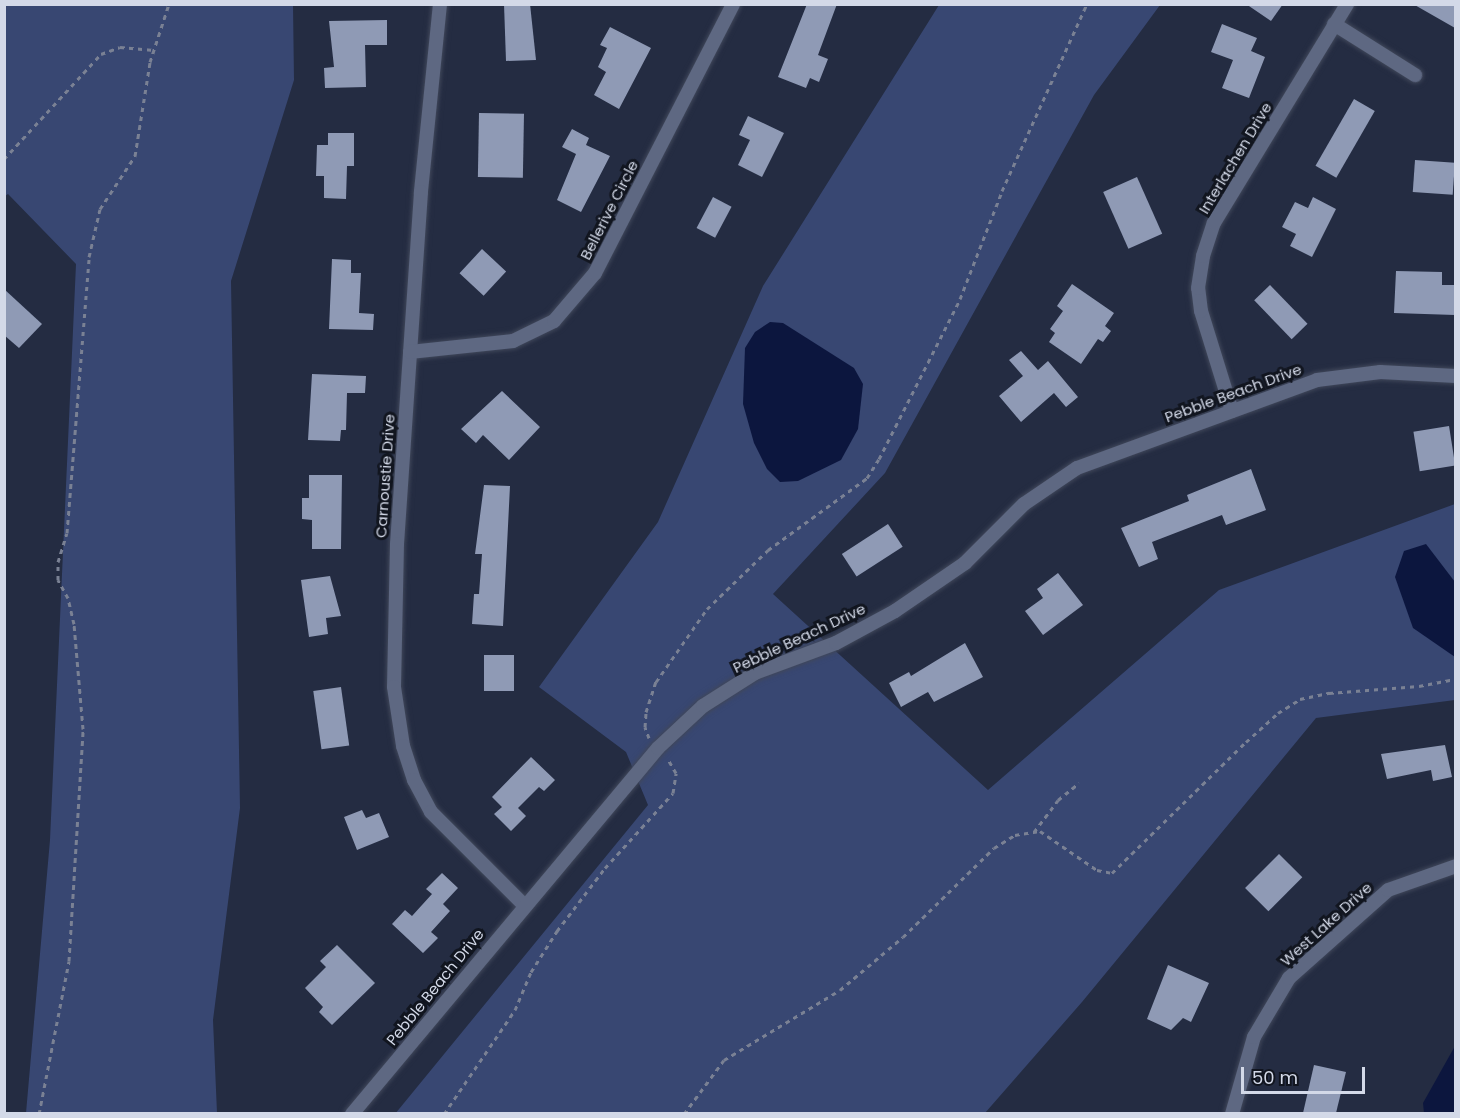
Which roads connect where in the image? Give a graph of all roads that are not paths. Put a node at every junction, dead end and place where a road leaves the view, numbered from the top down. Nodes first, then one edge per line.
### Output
1 (440, 4) edge
2 (733, 4) edge
3 (1347, 4) edge
4 (1334, 24) junction
5 (1415, 75) dead end
6 (410, 352) junction
7 (1455, 376) edge
8 (1232, 411) junction
9 (1455, 866) edge
10 (524, 905) junction
11 (352, 1113) edge
12 (1232, 1113) edge

1 - 6 street, Carnoustie Drive
2 - 6 street, Bellerive Circle
3 - 4 street, Interlachen Drive
4 - 5 street
4 - 8 street, Interlachen Drive
6 - 10 street, Carnoustie Drive
7 - 8 street, Pebble Beach Drive
8 - 10 street, Pebble Beach Drive
9 - 12 street, West Lake Drive
10 - 11 street, Pebble Beach Drive

